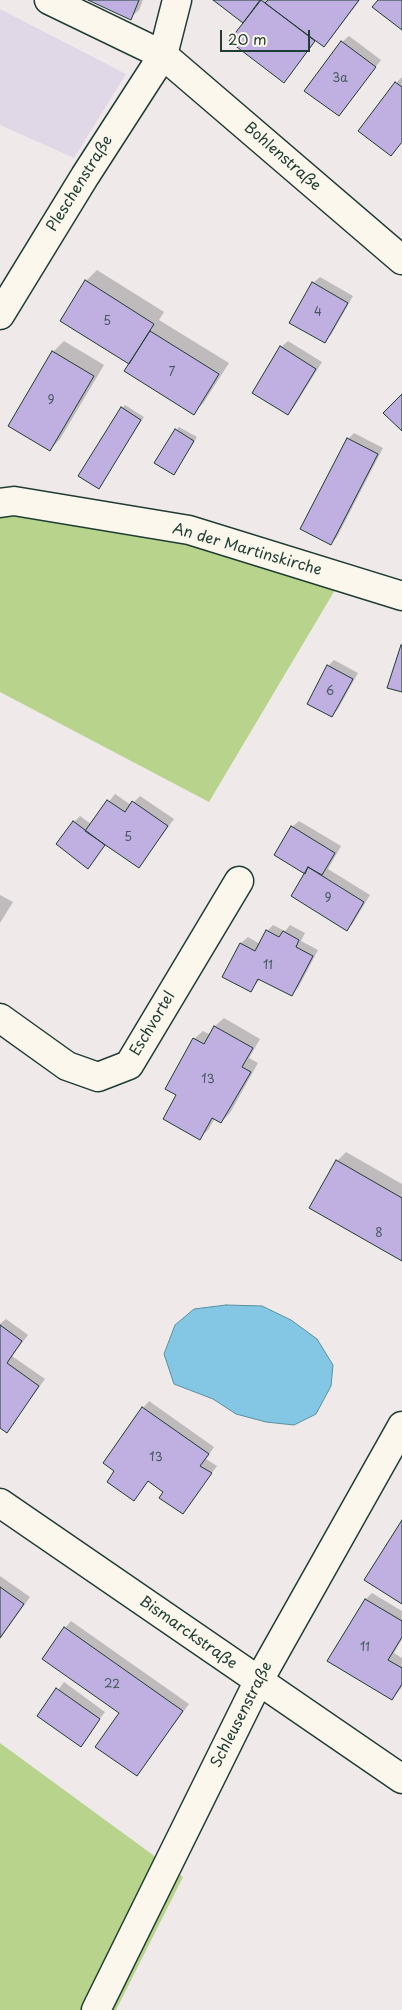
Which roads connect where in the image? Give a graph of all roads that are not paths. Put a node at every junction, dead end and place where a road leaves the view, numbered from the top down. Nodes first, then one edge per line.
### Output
1 (49, 0) edge
2 (177, 0) edge
3 (163, 55) junction
4 (402, 260) edge
5 (0, 315) edge
6 (0, 502) edge
7 (402, 596) edge
8 (239, 881) dead end
9 (0, 1018) edge
10 (402, 1426) edge
11 (0, 1503) edge
12 (258, 1682) junction
13 (402, 1780) edge
14 (96, 2010) edge

1 - 3 street, Bohlenstraße
2 - 3 street, Pleschenstraße
3 - 4 street, Bohlenstraße
3 - 5 street, Pleschenstraße
6 - 7 street, An der Martinskirche
8 - 9 street, Eschvortel
10 - 12 street, Schleusenstraße
11 - 12 street, Bismarckstraße
12 - 13 street, Bismarckstraße
12 - 14 street, Schleusenstraße

